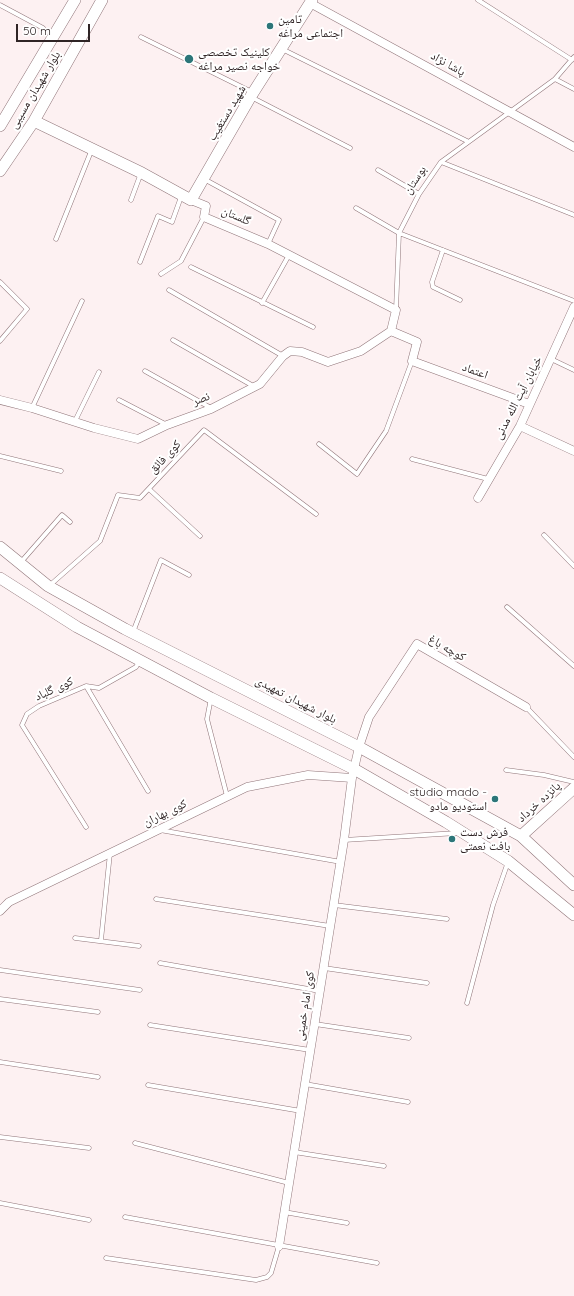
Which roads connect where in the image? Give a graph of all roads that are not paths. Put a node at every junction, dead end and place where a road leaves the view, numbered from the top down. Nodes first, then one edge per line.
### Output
1 (75, 0) edge
2 (102, 0) edge
3 (478, 0) edge
4 (311, 2) edge
5 (0, 5) edge
6 (43, 28) dead end
7 (142, 37) dead end
8 (282, 49) junction
9 (573, 58) edge
10 (555, 79) junction
11 (574, 89) edge
12 (252, 94) junction
13 (510, 112) junction
14 (34, 120) junction
15 (0, 126) edge
16 (468, 141) junction
17 (574, 147) edge
18 (92, 148) junction
19 (350, 148) dead end
20 (441, 162) junction
21 (378, 170) dead end
22 (0, 171) edge
23 (142, 173) junction
24 (203, 179) junction
25 (419, 194) junction
26 (186, 197) junction
27 (131, 200) dead end
28 (356, 208) dead end
29 (574, 215) edge
30 (204, 217) junction
31 (399, 233) junction
32 (56, 239) dead end
33 (268, 244) junction
34 (443, 250) junction
35 (288, 255) junction
36 (140, 262) dead end
37 (191, 267) dead end
38 (161, 274) dead end
39 (0, 282) edge
40 (169, 290) dead end
41 (82, 300) dead end
42 (460, 300) dead end
43 (574, 301) edge
44 (262, 303) junction
45 (574, 307) edge
46 (396, 310) junction
47 (313, 327) dead end
48 (390, 331) junction
49 (173, 340) dead end
50 (0, 341) edge
51 (283, 356) junction
52 (551, 359) junction
53 (412, 361) junction
54 (574, 370) edge
55 (145, 371) dead end
56 (99, 372) dead end
57 (255, 387) junction
58 (0, 400) edge
59 (119, 400) dead end
60 (529, 404) junction
61 (32, 408) junction
62 (211, 408) junction
63 (75, 421) junction
64 (167, 425) junction
65 (520, 426) junction
66 (319, 444) dead end
67 (574, 451) edge
68 (0, 456) edge
69 (412, 460) dead end
70 (61, 471) dead end
71 (488, 479) junction
72 (149, 489) junction
73 (478, 498) dead end
74 (316, 514) dead end
75 (70, 522) dead end
76 (544, 534) dead end
77 (200, 536) dead end
78 (0, 547) edge
79 (19, 564) junction
80 (574, 566) edge
81 (189, 575) dead end
82 (0, 578) edge
83 (48, 586) junction
84 (507, 607) dead end
85 (133, 633) junction
86 (140, 660) junction
87 (574, 666) edge
88 (86, 686) junction
89 (211, 698) junction
90 (526, 707) joint
91 (359, 747) junction
92 (574, 757) edge
93 (506, 770) dead end
94 (353, 773) junction
95 (574, 782) edge
96 (574, 788) edge
97 (148, 791) dead end
98 (227, 796) junction
99 (86, 827) dead end
100 (156, 830) junction
101 (462, 832) junction
102 (521, 836) junction
103 (344, 840) junction
104 (110, 852) junction
105 (508, 861) junction
106 (340, 862) junction
107 (574, 885) edge
108 (156, 899) dead end
109 (334, 904) junction
110 (0, 911) edge
111 (574, 915) edge
112 (447, 919) dead end
113 (330, 926) junction
114 (75, 938) dead end
115 (101, 940) junction
116 (139, 946) dead end
117 (160, 963) dead end
118 (324, 968) junction
119 (0, 970) edge
120 (427, 982) dead end
121 (140, 990) dead end
122 (320, 991) junction
123 (0, 999) edge
124 (467, 1003) dead end
125 (98, 1012) dead end
126 (315, 1024) junction
127 (150, 1025) dead end
128 (409, 1038) dead end
129 (310, 1050) junction
130 (0, 1062) edge
131 (98, 1076) dead end
132 (305, 1084) junction
133 (148, 1085) dead end
134 (408, 1102) dead end
135 (301, 1111) junction
136 (0, 1137) edge
137 (135, 1143) dead end
138 (89, 1148) dead end
139 (294, 1152) junction
140 (384, 1166) dead end
141 (289, 1183) junction
142 (0, 1203) edge
143 (284, 1212) junction
144 (125, 1217) dead end
145 (89, 1220) dead end
146 (347, 1223) dead end
147 (279, 1246) junction
148 (106, 1258) dead end
149 (377, 1263) dead end

1 - 15 main road, بلوار شهیدان مسیبی
2 - 14 main road, بلوار شهیدان مسیبی
3 - 9 lane
4 - 8 main road, شهید دستغیب
4 - 13 street, پاشا نژاد
5 - 6 lane
7 - 12 lane
8 - 12 main road, شهید دستغیب
8 - 16 lane
9 - 10 lane, بوستان
10 - 11 lane
10 - 13 lane, بوستان
12 - 19 lane
12 - 24 main road, شهید دستغیب
13 - 16 lane, بوستان
13 - 17 street, پاشا نژاد
14 - 18 main road, گلستان
14 - 22 main road, بلوار شهیدان مسیبی
16 - 20 lane, بوستان
18 - 23 main road, گلستان
18 - 32 lane
20 - 25 lane, بوستان
20 - 29 lane
21 - 25 lane
23 - 26 main road, گلستان
23 - 27 lane
24 - 26 main road, شهید دستغیب
24 - 33 lane
25 - 31 lane, بوستان
26 - 30 street, گلستان
26 - 36 lane
28 - 31 lane
30 - 33 street, گلستان
30 - 38 lane
31 - 34 lane
31 - 46 lane, بوستان
33 - 35 street, گلستان
34 - 42 lane
34 - 43 lane
35 - 44 lane
35 - 46 street, گلستان
37 - 44 lane
39 - 50 lane
40 - 51 lane
41 - 61 lane
44 - 47 lane
45 - 52 street, خیابان آیت الله مدنی
46 - 48 street, بوستان
48 - 51 street
48 - 53 street
49 - 57 lane
51 - 57 street, نصر
52 - 54 lane
52 - 60 street, خیابان آیت الله مدنی
53 - 60 street, اعتماد
53 - 66 lane
55 - 62 lane
56 - 63 lane
57 - 62 street, نصر
58 - 61 street, نصر
59 - 64 lane
60 - 65 street, خیابان آیت الله مدنی
61 - 63 street, نصر
62 - 64 street, نصر
63 - 64 street, نصر
65 - 67 street
65 - 71 street, خیابان آیت الله مدنی
68 - 70 lane
69 - 71 lane
71 - 73 street, خیابان آیت الله مدنی
72 - 74 lane, کوی فائق
72 - 77 lane
72 - 83 lane, کوی فائق
75 - 79 lane
76 - 80 lane
78 - 79 main road, بلوار شهیدان تمهیدی
79 - 83 main road, بلوار شهیدان تمهیدی
81 - 85 lane
82 - 86 main road
83 - 85 main road, بلوار شهیدان تمهیدی
84 - 87 lane
85 - 91 main road, بلوار شهیدان تمهیدی
86 - 88 lane, کوی گلباد
86 - 89 main road
88 - 97 lane
88 - 99 lane, کوی گلباد
89 - 94 main road
89 - 98 lane
90 - 91 street, کوچه باغ
90 - 92 lane
91 - 94 street, کوی امام خمینی
91 - 102 main road, بلوار شهیدان تمهیدی
93 - 95 lane
94 - 98 street, کوی بهاران
94 - 101 main road
94 - 103 street, کوی امام خمینی
96 - 102 main road, پانزده خرداد
98 - 100 street, کوی بهاران
100 - 104 street, کوی بهاران
100 - 106 lane
101 - 103 lane
101 - 105 main road
102 - 107 main road, بلوار شهیدان تمهیدی
103 - 106 street, کوی امام خمینی
104 - 110 street, کوی بهاران
104 - 115 lane
105 - 111 main road
105 - 124 lane
106 - 109 street, کوی امام خمینی
108 - 113 lane
109 - 112 lane
109 - 113 street, کوی امام خمینی
113 - 118 street, کوی امام خمینی
114 - 115 lane
115 - 116 lane
117 - 122 lane
118 - 120 lane
118 - 122 street, کوی امام خمینی
119 - 121 lane
122 - 126 street, کوی امام خمینی
123 - 125 lane
126 - 128 lane
126 - 129 street, کوی امام خمینی
127 - 129 lane
129 - 132 street, کوی امام خمینی
130 - 131 lane
132 - 134 lane
132 - 135 street, کوی امام خمینی
133 - 135 lane
135 - 139 street, کوی امام خمینی
136 - 138 lane
137 - 141 lane
139 - 140 lane
139 - 141 street, کوی امام خمینی
141 - 143 street, کوی امام خمینی
142 - 145 lane
143 - 146 lane
143 - 147 street, کوی امام خمینی
144 - 147 lane
147 - 148 lane
147 - 149 lane

